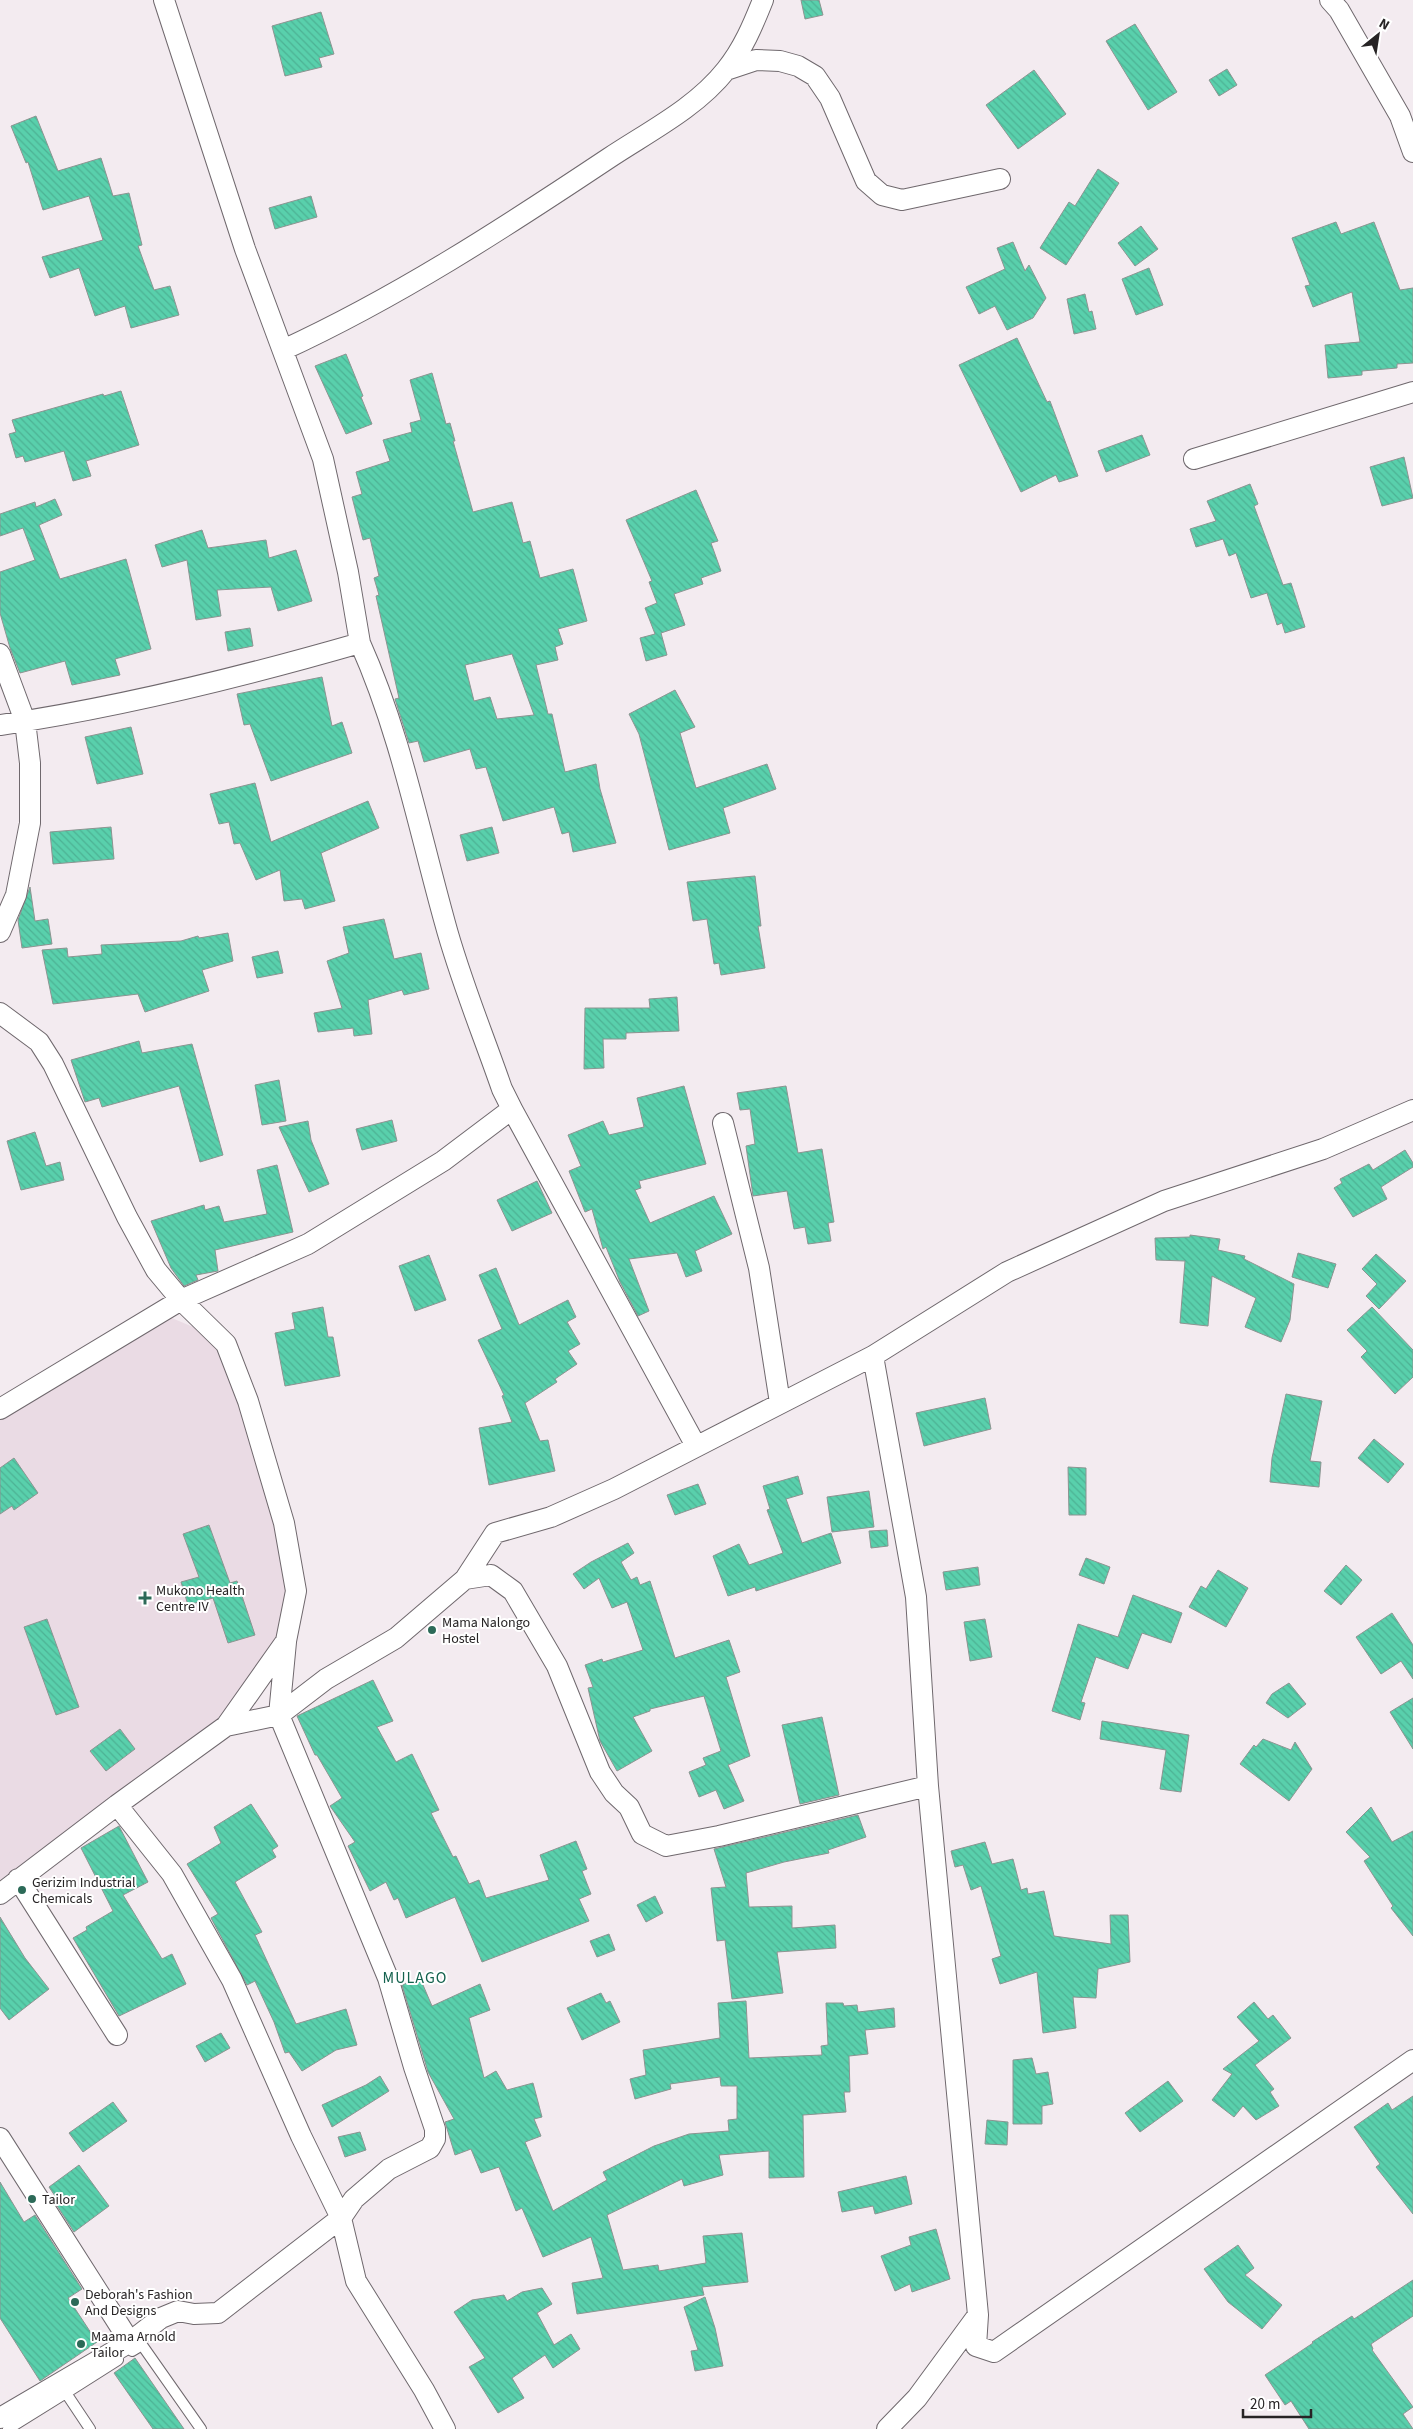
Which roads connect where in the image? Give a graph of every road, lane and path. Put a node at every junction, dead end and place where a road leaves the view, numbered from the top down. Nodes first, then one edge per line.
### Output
1 (164, 0) edge
2 (763, 0) edge
3 (1330, 0) edge
4 (726, 70) junction
5 (1413, 152) edge
6 (1000, 179) dead end
7 (283, 350) junction
8 (1413, 392) edge
9 (1194, 459) dead end
10 (360, 643) junction
11 (0, 654) edge
12 (25, 721) junction
13 (0, 725) edge
14 (0, 932) edge
15 (0, 1013) edge
16 (512, 1109) junction
17 (1413, 1110) edge
18 (723, 1123) dead end
19 (181, 1300) junction
20 (873, 1356) junction
21 (780, 1403) junction
22 (0, 1409) edge
23 (696, 1446) junction
24 (465, 1579) junction
25 (286, 1641) junction
26 (279, 1714) junction
27 (226, 1726) junction
28 (928, 1786) junction
29 (117, 1805) junction
30 (18, 1879) junction
31 (0, 1894) edge
32 (117, 2035) dead end
33 (1413, 2060) edge
34 (0, 2138) edge
35 (341, 2218) junction
36 (978, 2315) junction
37 (130, 2342) junction
38 (66, 2393) junction
39 (0, 2418) edge
40 (8, 2429) edge
41 (90, 2429) edge
42 (201, 2429) edge
43 (445, 2429) edge
44 (887, 2429) edge

1 - 7 street
2 - 4 street
3 - 5 street
4 - 6 street
4 - 7 street
7 - 10 street
8 - 9 street
10 - 12 street
10 - 16 street
11 - 12 street
12 - 13 street
12 - 14 street
15 - 19 street
16 - 19 street
16 - 23 street
17 - 20 street
18 - 21 street
19 - 22 street
19 - 25 street
20 - 21 street
20 - 28 street
21 - 23 street
23 - 24 street
24 - 26 street
24 - 28 street
25 - 26 street
25 - 27 street
26 - 27 street
26 - 35 street
27 - 29 street
28 - 36 street
29 - 30 street
29 - 35 street
30 - 31 street
30 - 32 street
33 - 36 street
34 - 37 street
35 - 37 street
35 - 43 street
36 - 44 street
37 - 39 street
38 - 40 lane
38 - 41 lane
38 - 42 lane

